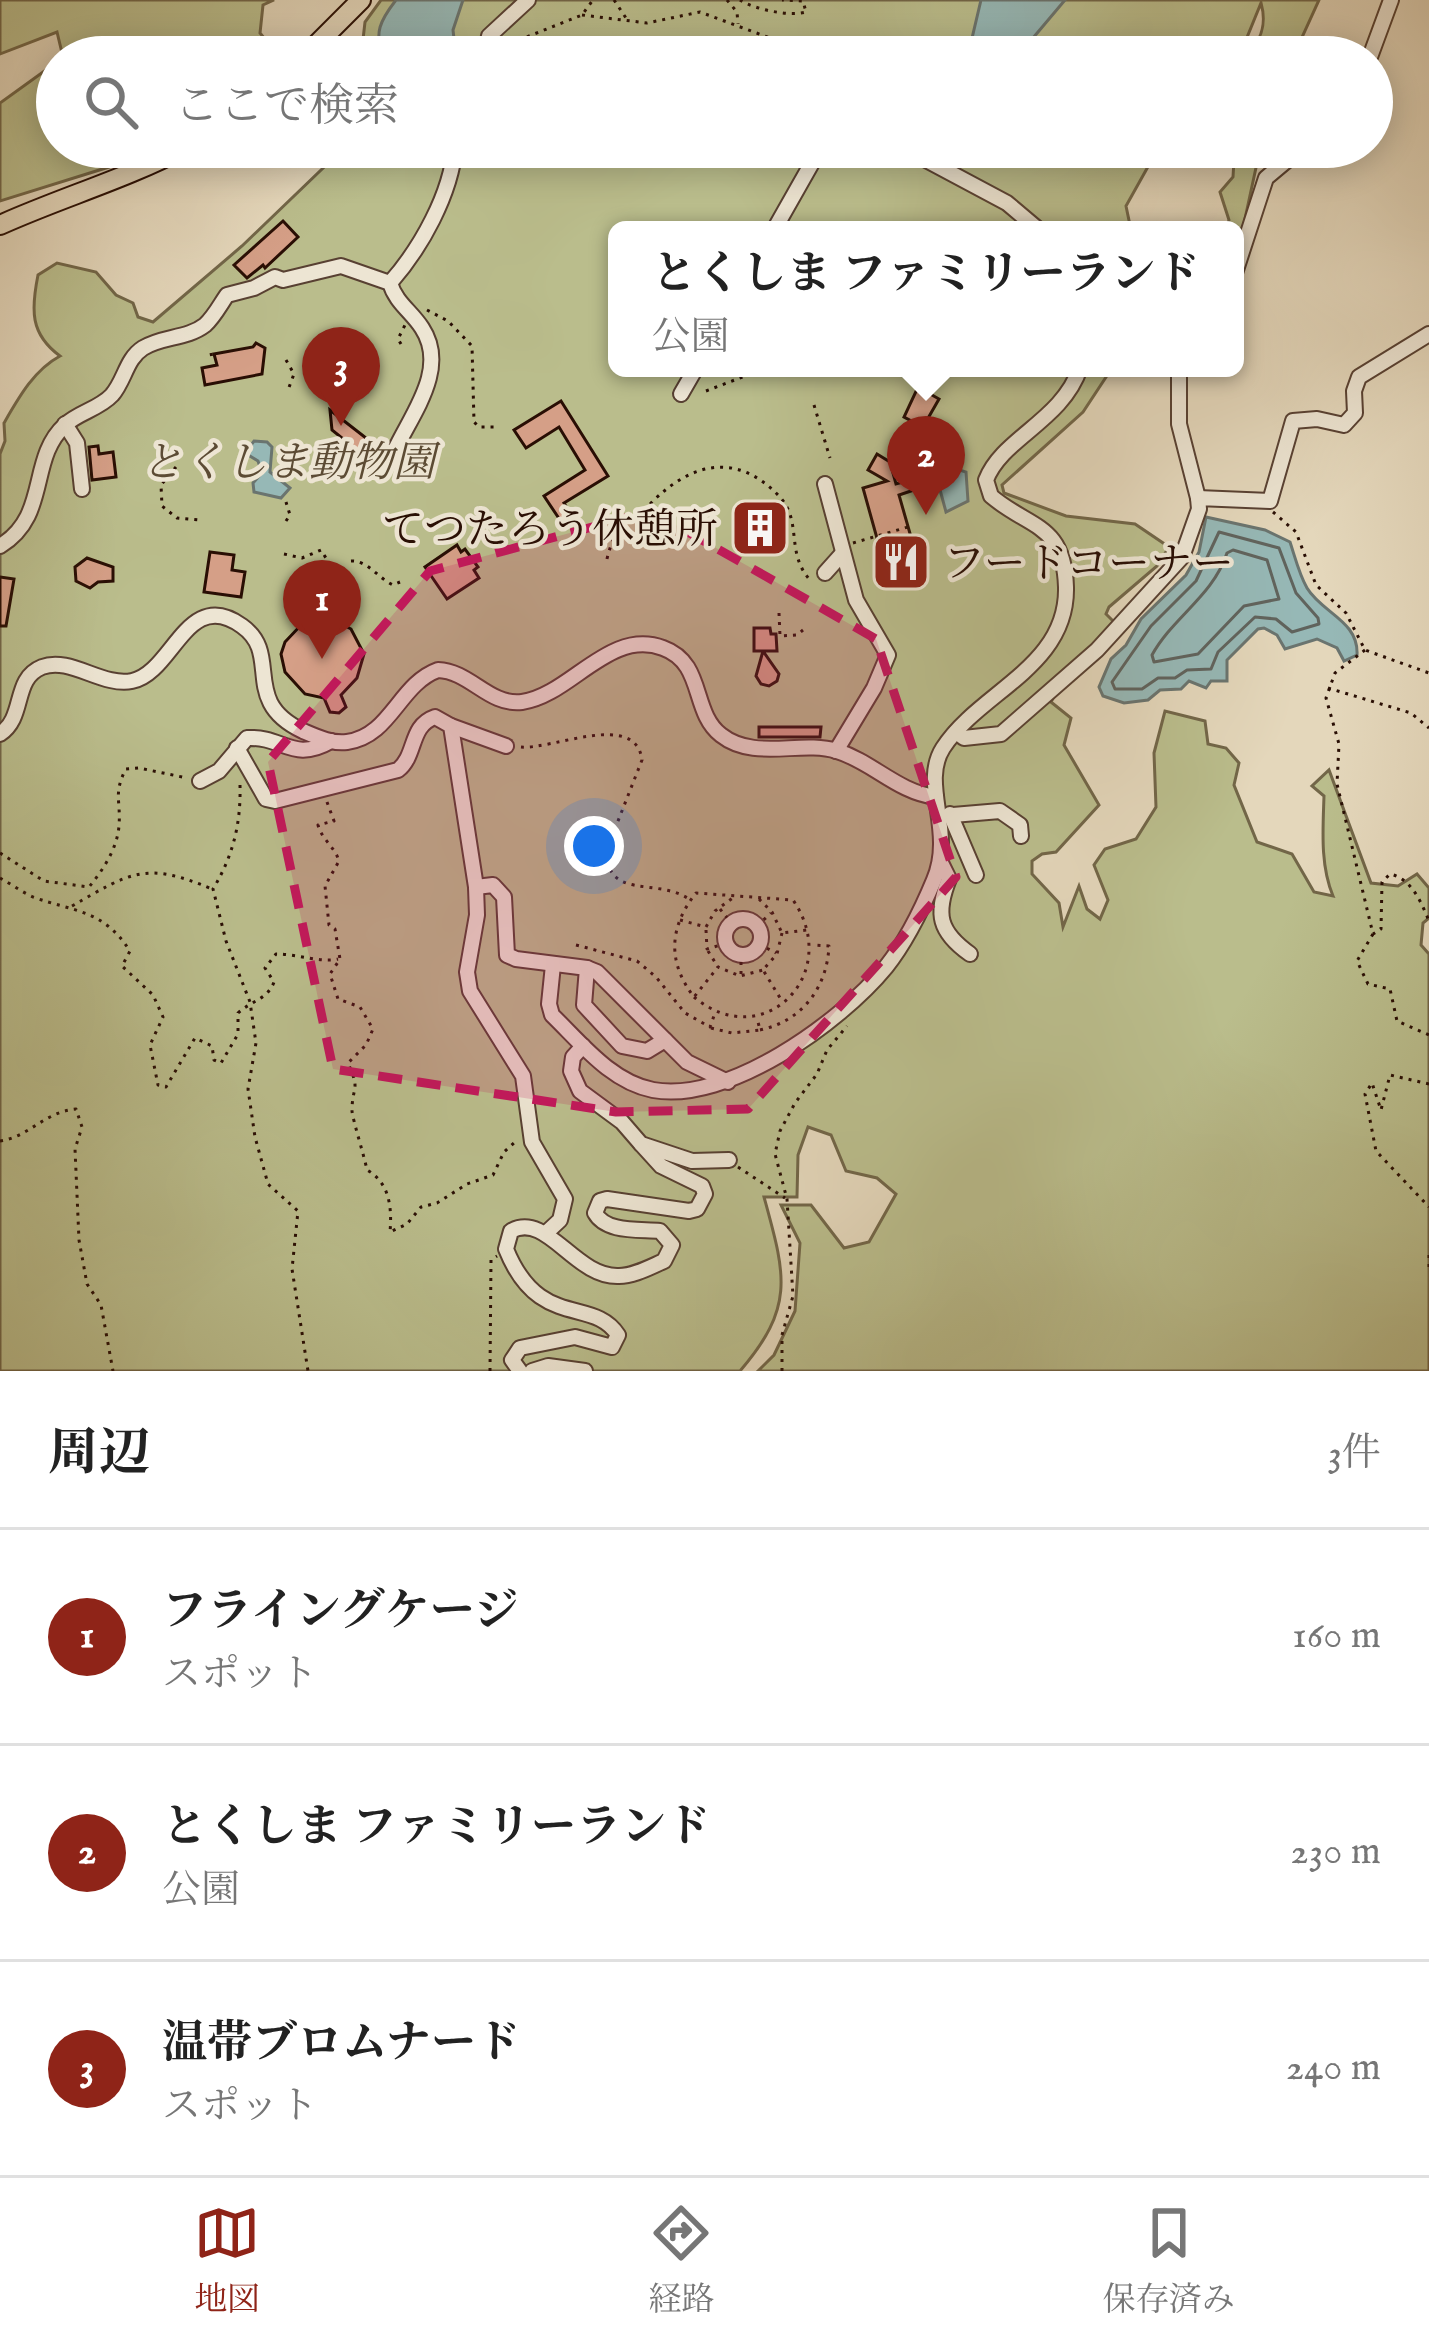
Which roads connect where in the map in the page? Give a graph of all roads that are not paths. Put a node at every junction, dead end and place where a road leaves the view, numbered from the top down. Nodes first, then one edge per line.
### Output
1 (362, 0) edge
2 (528, 0) edge
3 (1391, 0) edge
4 (327, 36) edge
5 (488, 36) edge
6 (1378, 36) edge
7 (147, 168) edge
8 (451, 168) edge
9 (809, 168) edge
10 (941, 168) edge
11 (1278, 168) edge
12 (779, 221) edge
13 (1029, 221) edge
14 (0, 225) edge
15 (1244, 245) edge
16 (390, 283) junction
17 (1429, 334) edge
18 (691, 377) edge
19 (1075, 377) edge
20 (1179, 377) edge
21 (681, 394) dead end
22 (65, 424) junction
23 (389, 453) dead end
24 (825, 484) dead end
25 (82, 489) dead end
26 (1198, 498) junction
27 (0, 546) edge
28 (841, 550) junction
29 (817, 576) road end
30 (451, 726) junction
31 (956, 731) junction
32 (0, 734) edge
33 (331, 741) junction
34 (506, 746) road end
35 (237, 748) junction
36 (836, 751) junction
37 (200, 781) road end
38 (943, 807) junction
39 (1021, 836) dead end
40 (940, 861) junction
41 (976, 875) dead end
42 (476, 887) junction
43 (970, 954) dead end
44 (741, 955) joint
45 (554, 964) junction
46 (587, 968) junction
47 (664, 1040) junction
48 (583, 1046) junction
49 (728, 1082) junction
50 (641, 1144) junction
51 (729, 1160) road end
52 (546, 1233) junction
53 (520, 1371) edge
54 (532, 1371) edge
55 (584, 1371) edge

1 - 4 main road
2 - 5 street
3 - 6 street
7 - 14 main road
8 - 16 street
9 - 12 street
10 - 13 street
11 - 15 street
16 - 22 street
16 - 23 street
17 - 26 street
18 - 21 street
19 - 31 street
20 - 26 street
22 - 25 street
22 - 27 street
24 - 28 street
26 - 31 street
28 - 29 street
28 - 36 street
30 - 34 street
30 - 35 street
30 - 42 street
31 - 38 street
32 - 33 street
33 - 35 street
33 - 36 street
35 - 37 street
36 - 38 street
38 - 39 street
38 - 40 street
38 - 41 street
40 - 43 street
40 - 49 street
42 - 45 street
42 - 52 street
44 - 44 street
45 - 46 street
45 - 48 street
46 - 47 street
46 - 47 street
47 - 49 street
48 - 49 street
48 - 50 street
50 - 51 street
50 - 52 street
52 - 53 street
54 - 55 street

